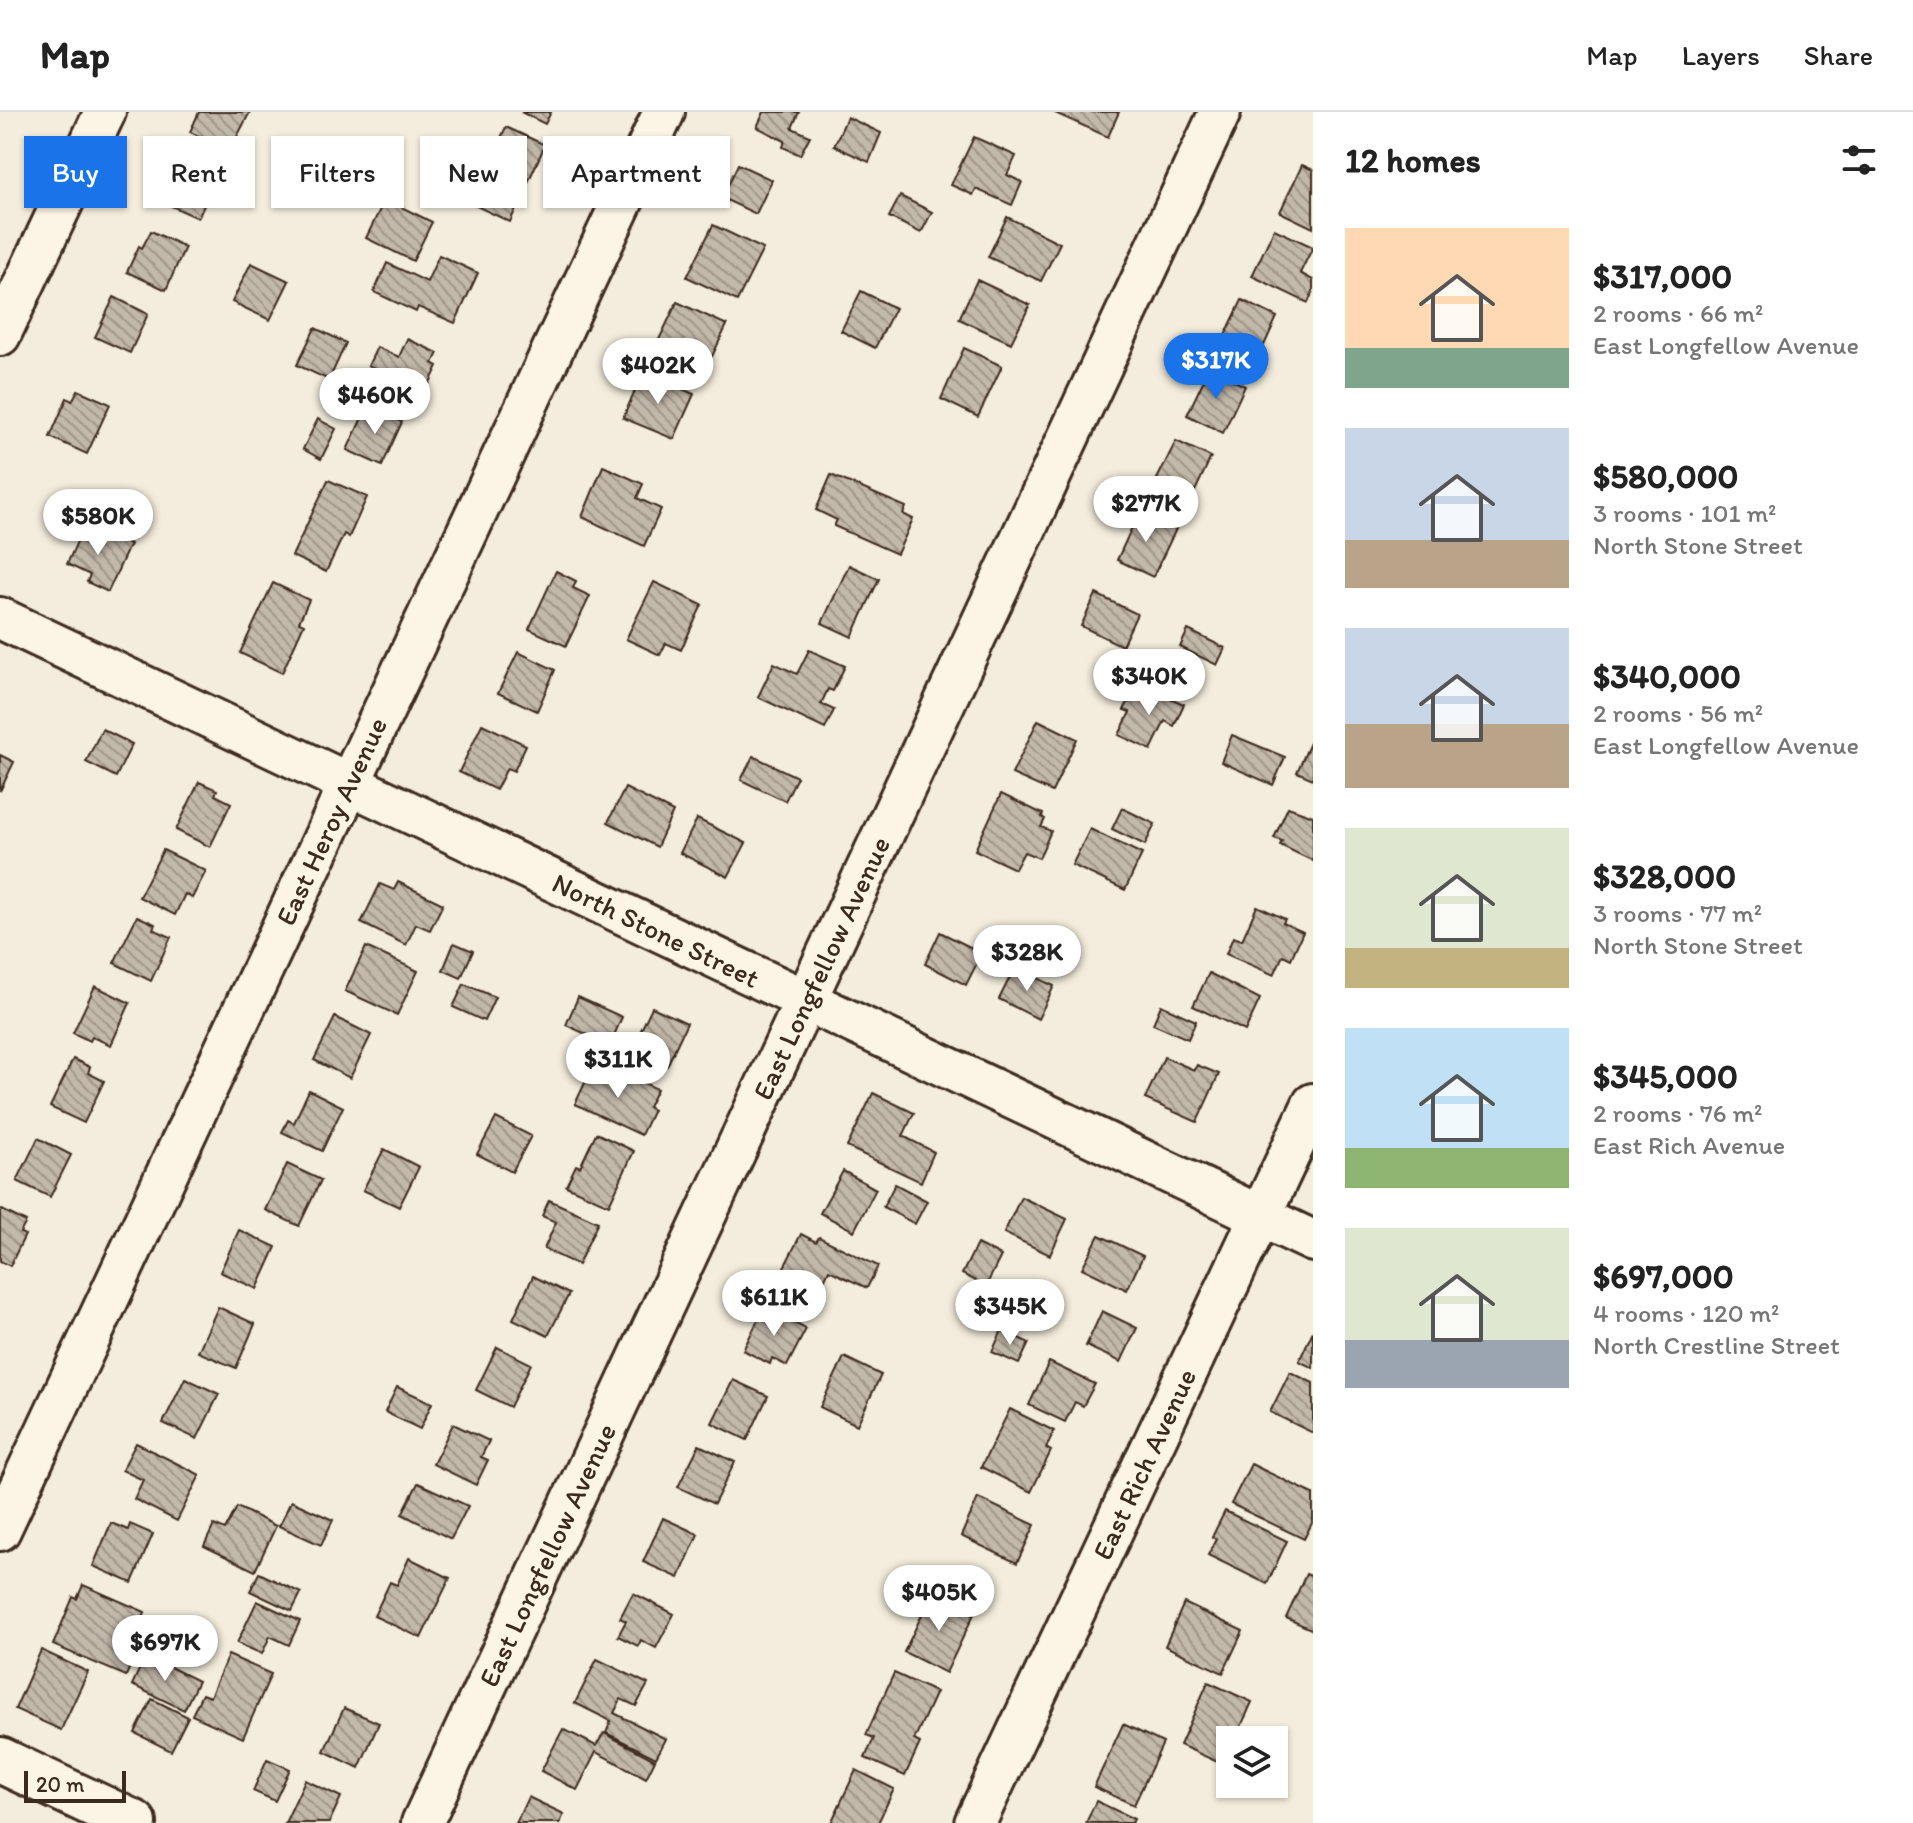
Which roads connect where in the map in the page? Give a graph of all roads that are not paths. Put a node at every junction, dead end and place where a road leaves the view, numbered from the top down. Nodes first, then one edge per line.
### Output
1 (105, 112) edge
2 (664, 112) edge
3 (1220, 112) edge
4 (0, 335) edge
5 (0, 618) edge
6 (349, 782) junction
7 (805, 1002) junction
8 (1313, 1104) edge
9 (1259, 1217) junction
10 (1313, 1241) edge
11 (0, 1530) edge
12 (0, 1760) edge
13 (134, 1823) edge
14 (422, 1823) edge
15 (975, 1823) edge

1 - 4 street
2 - 6 street, East Heroy Avenue
3 - 7 street, East Longfellow Avenue
5 - 6 street, North Stone Street
6 - 7 street, North Stone Street
6 - 11 street, East Heroy Avenue
7 - 9 street, North Stone Street
7 - 14 street, East Longfellow Avenue
8 - 9 street, East Rich Avenue
9 - 10 street, North Stone Street
9 - 15 street, East Rich Avenue
12 - 13 main road

